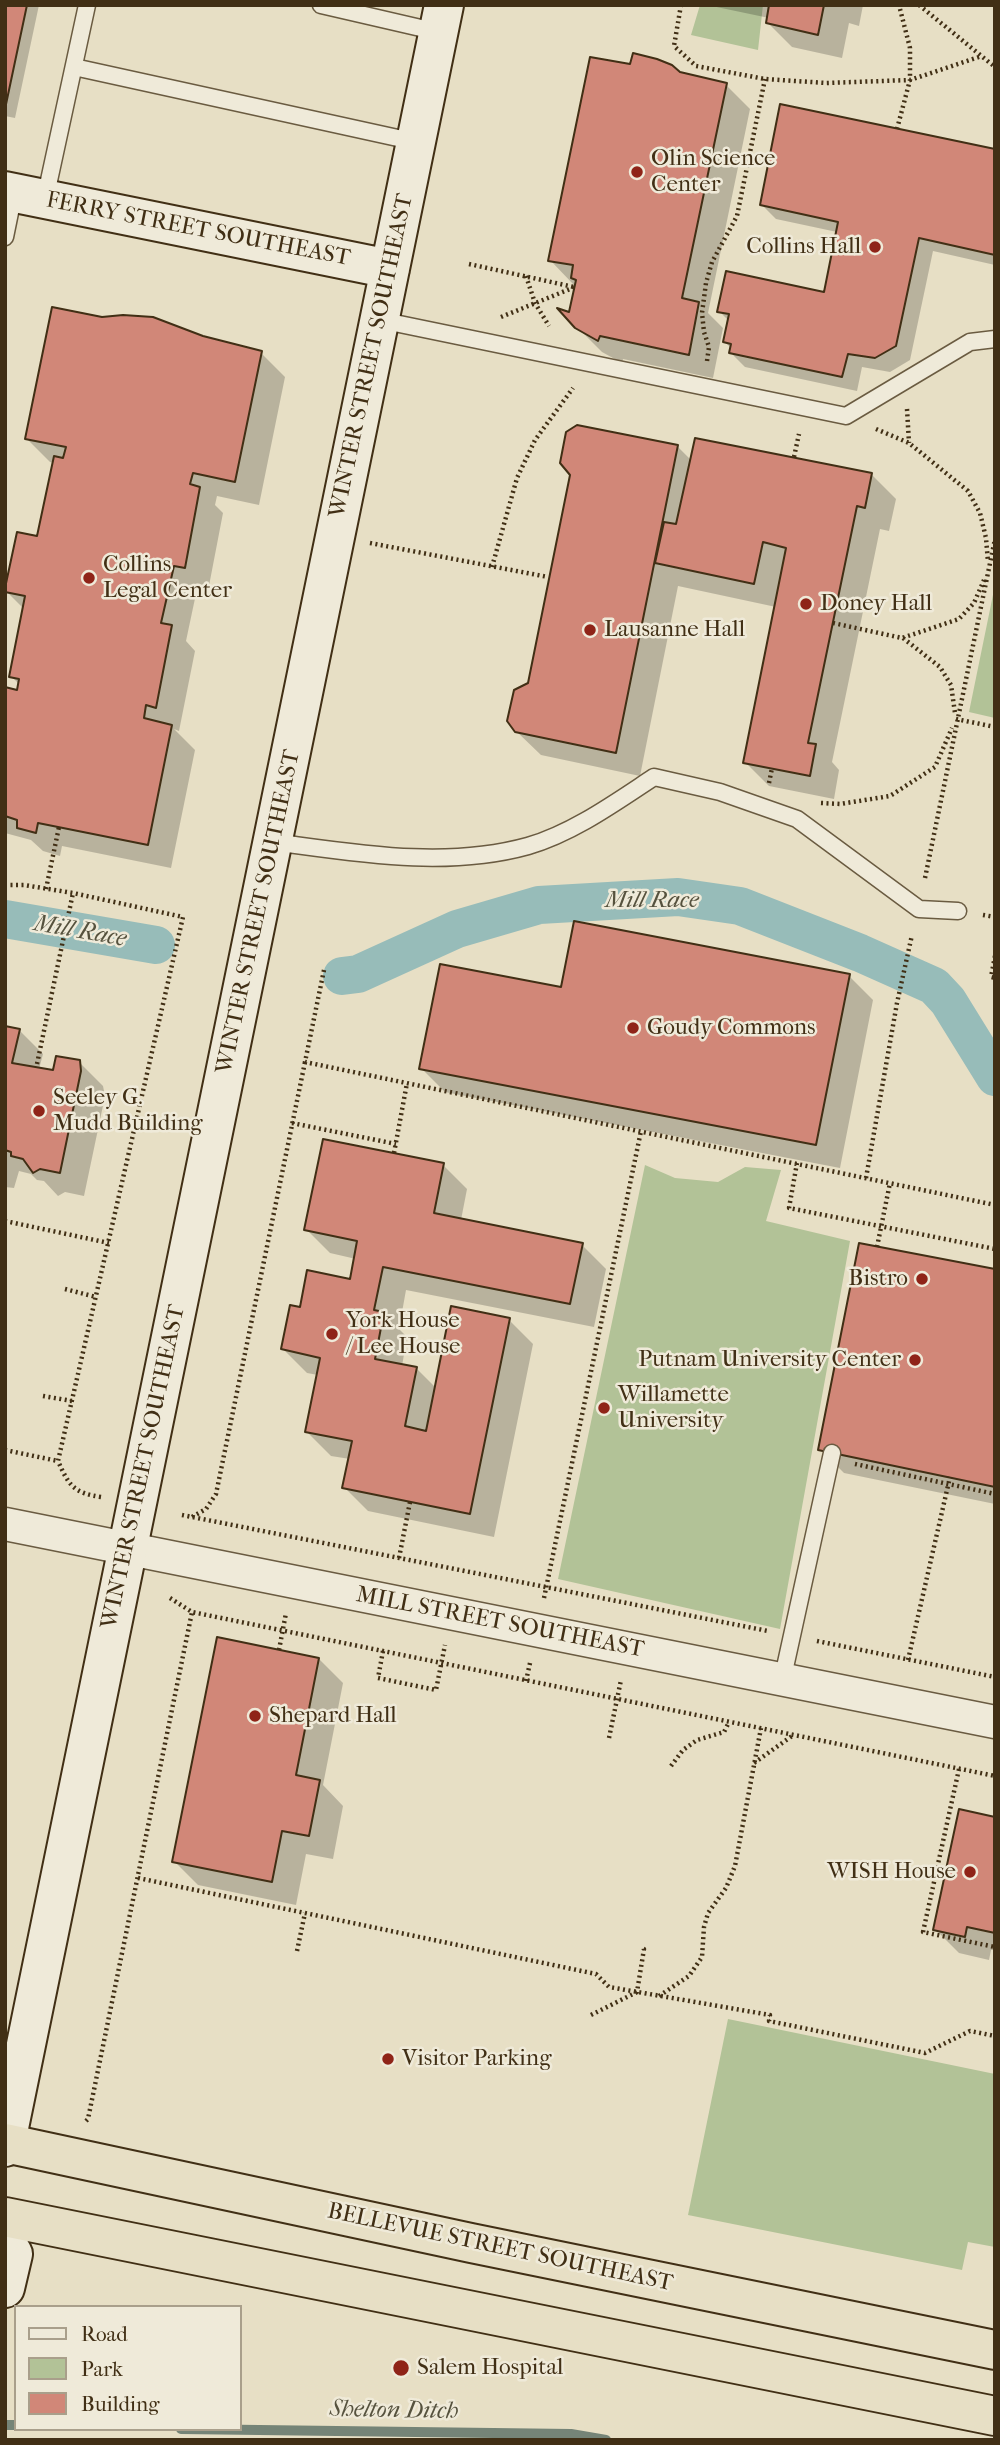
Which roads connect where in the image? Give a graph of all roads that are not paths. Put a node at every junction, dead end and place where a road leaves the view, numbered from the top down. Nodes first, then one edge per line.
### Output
1 (87, 5) edge
2 (321, 5) edge
3 (441, 18) edge
4 (74, 66) junction
5 (416, 142) junction
6 (21, 195) edge
7 (5, 237) edge
8 (390, 269) junction
9 (380, 320) junction
10 (995, 339) edge
11 (273, 842) junction
12 (958, 911) dead end
13 (831, 1456) road end
14 (5, 1524) edge
15 (128, 1548) junction
16 (782, 1681) junction
17 (995, 1722) edge
18 (6, 2144) edge
19 (5, 2217) edge
20 (5, 2240) edge
21 (5, 2288) edge
22 (995, 2350) edge
23 (995, 2416) edge

1 - 4 lane
2 - 3 lane
3 - 5 street, WINTER STREET SOUTHEAST
4 - 5 lane
4 - 6 lane
5 - 8 street, WINTER STREET SOUTHEAST
6 - 7 lane
6 - 8 street, FERRY STREET SOUTHEAST
8 - 9 street, WINTER STREET SOUTHEAST
9 - 10 lane
9 - 11 street, WINTER STREET SOUTHEAST
11 - 12 lane
11 - 15 street, WINTER STREET SOUTHEAST
13 - 16 lane
14 - 15 street, MILL STREET SOUTHEAST
15 - 16 street, MILL STREET SOUTHEAST
15 - 18 street, WINTER STREET SOUTHEAST
16 - 17 street, MILL STREET SOUTHEAST
18 - 22 highway, BELLEVUE STREET SOUTHEAST
19 - 23 highway
20 - 21 street

